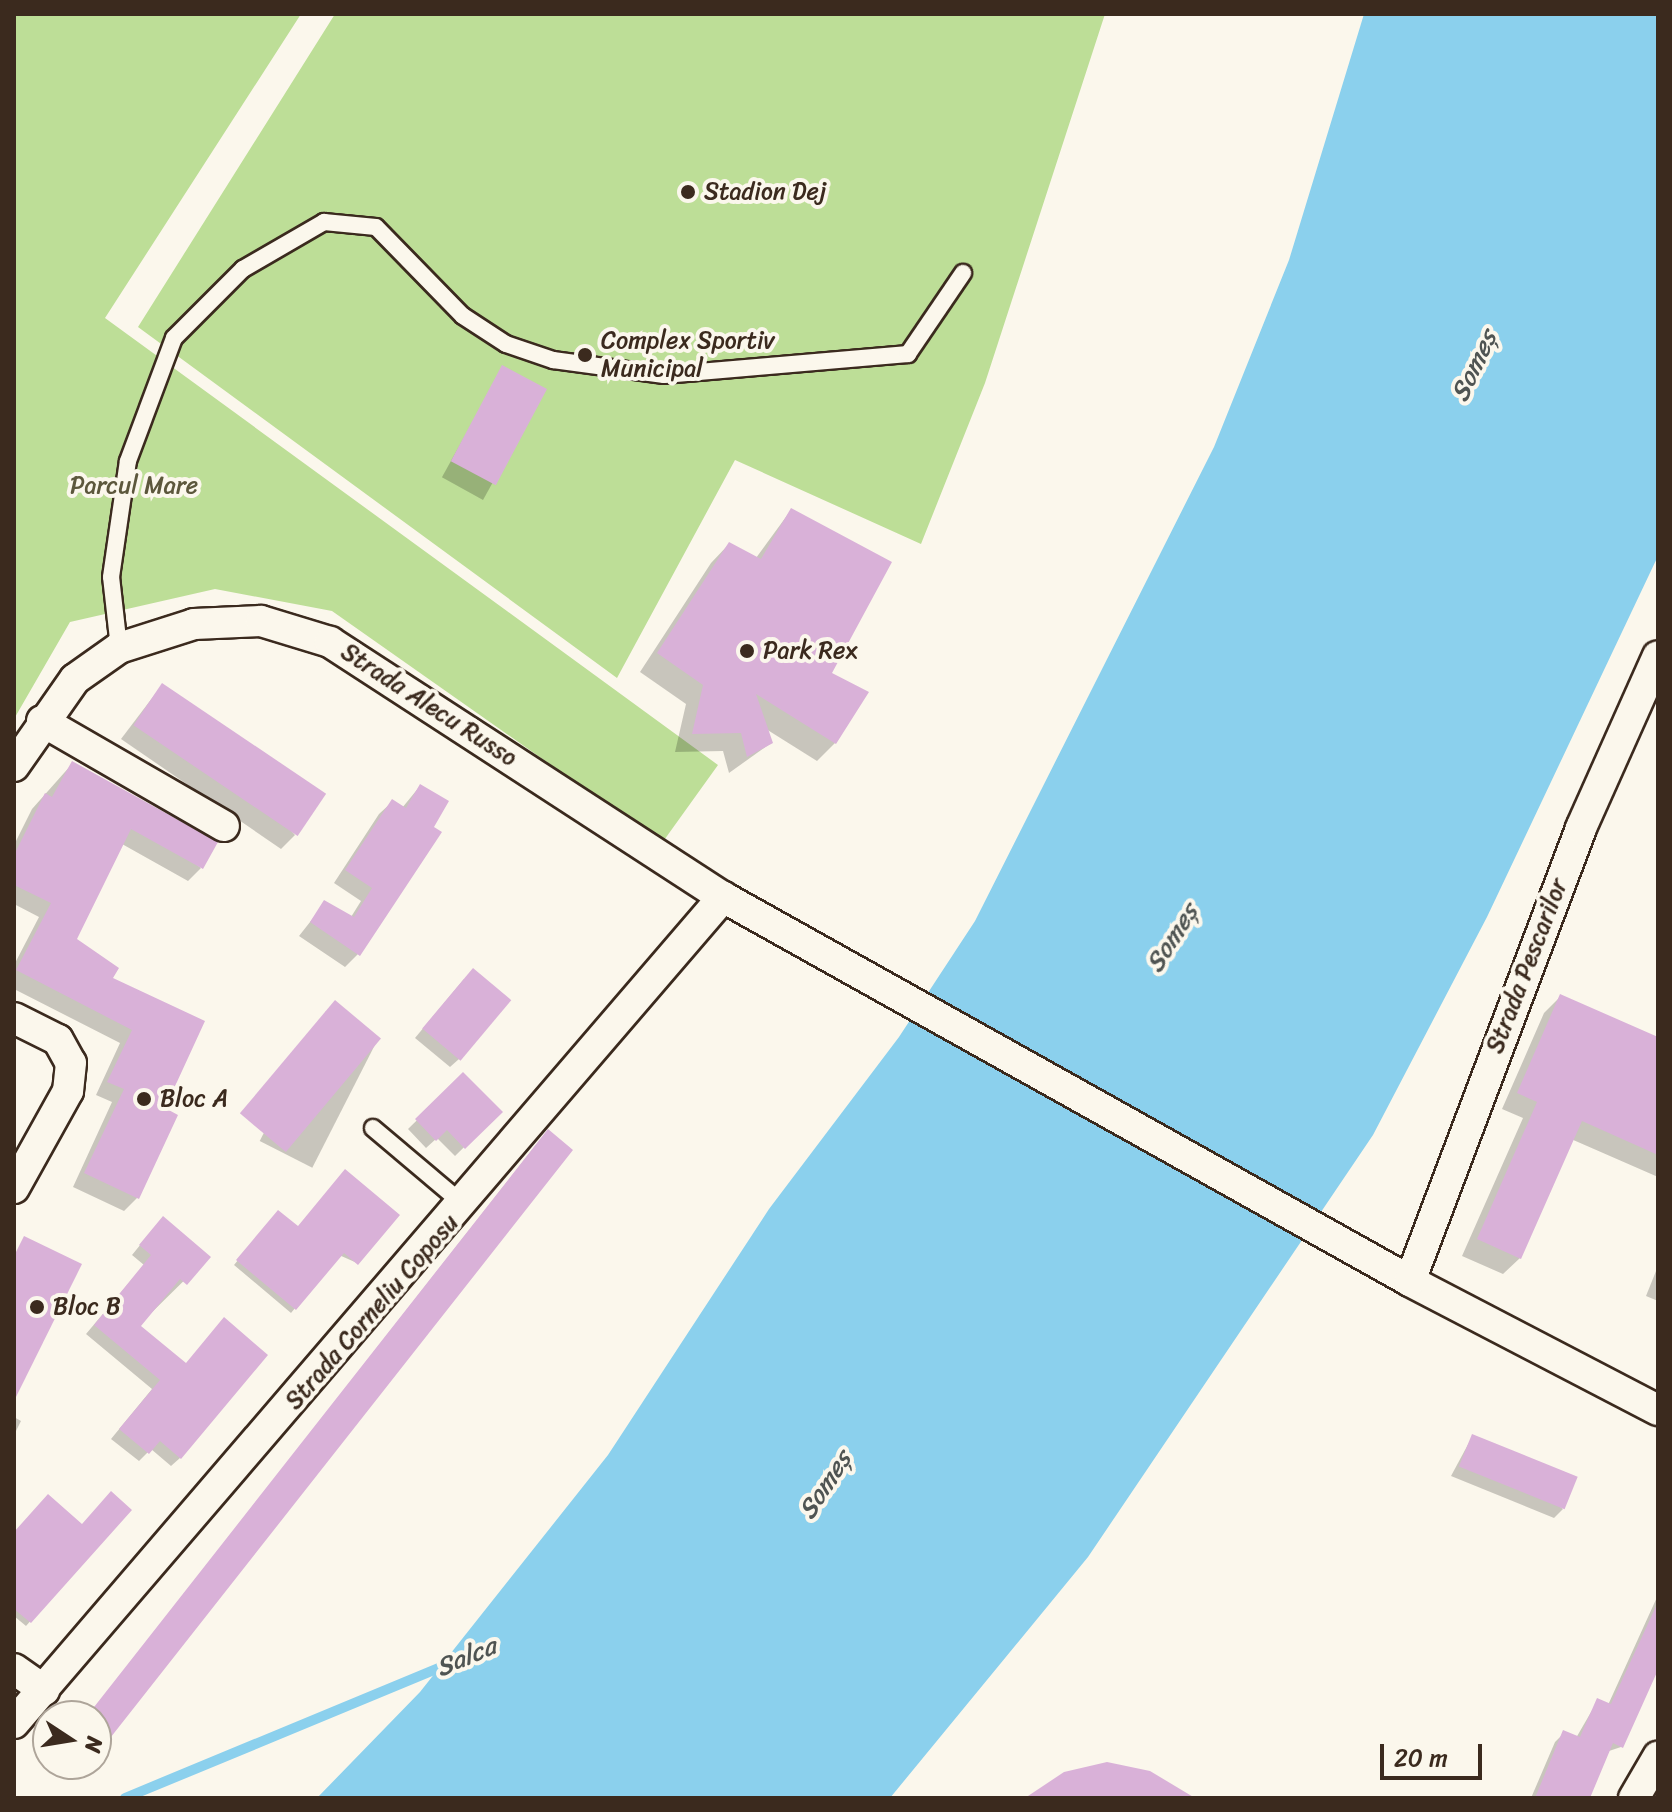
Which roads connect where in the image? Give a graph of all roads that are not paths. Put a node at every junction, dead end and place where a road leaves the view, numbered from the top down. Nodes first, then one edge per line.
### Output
1 (963, 273) dead end
2 (119, 648) junction
3 (1658, 656) edge
4 (42, 721) junction
5 (14, 766) edge
6 (224, 826) dead end
7 (723, 897) junction
8 (14, 1018) edge
9 (373, 1128) dead end
10 (14, 1188) edge
11 (464, 1205) junction
12 (1410, 1281) junction
13 (1658, 1410) edge
14 (14, 1669) edge
15 (44, 1690) junction
16 (14, 1723) edge
17 (1658, 1757) edge
18 (1634, 1798) edge

1 - 2 lane
2 - 4 street, Strada Alecu Russo
2 - 7 street, Strada Alecu Russo
3 - 12 street, Strada Pescarilor
4 - 5 street, Strada Alecu Russo
4 - 6 street
7 - 11 street, Strada Corneliu Coposu
7 - 12 street, Strada Alecu Russo
8 - 10 street
9 - 11 lane
11 - 15 street, Strada Corneliu Coposu
12 - 13 street, Strada Alecu Russo
14 - 15 street
15 - 16 street, Strada Corneliu Coposu
17 - 18 street

